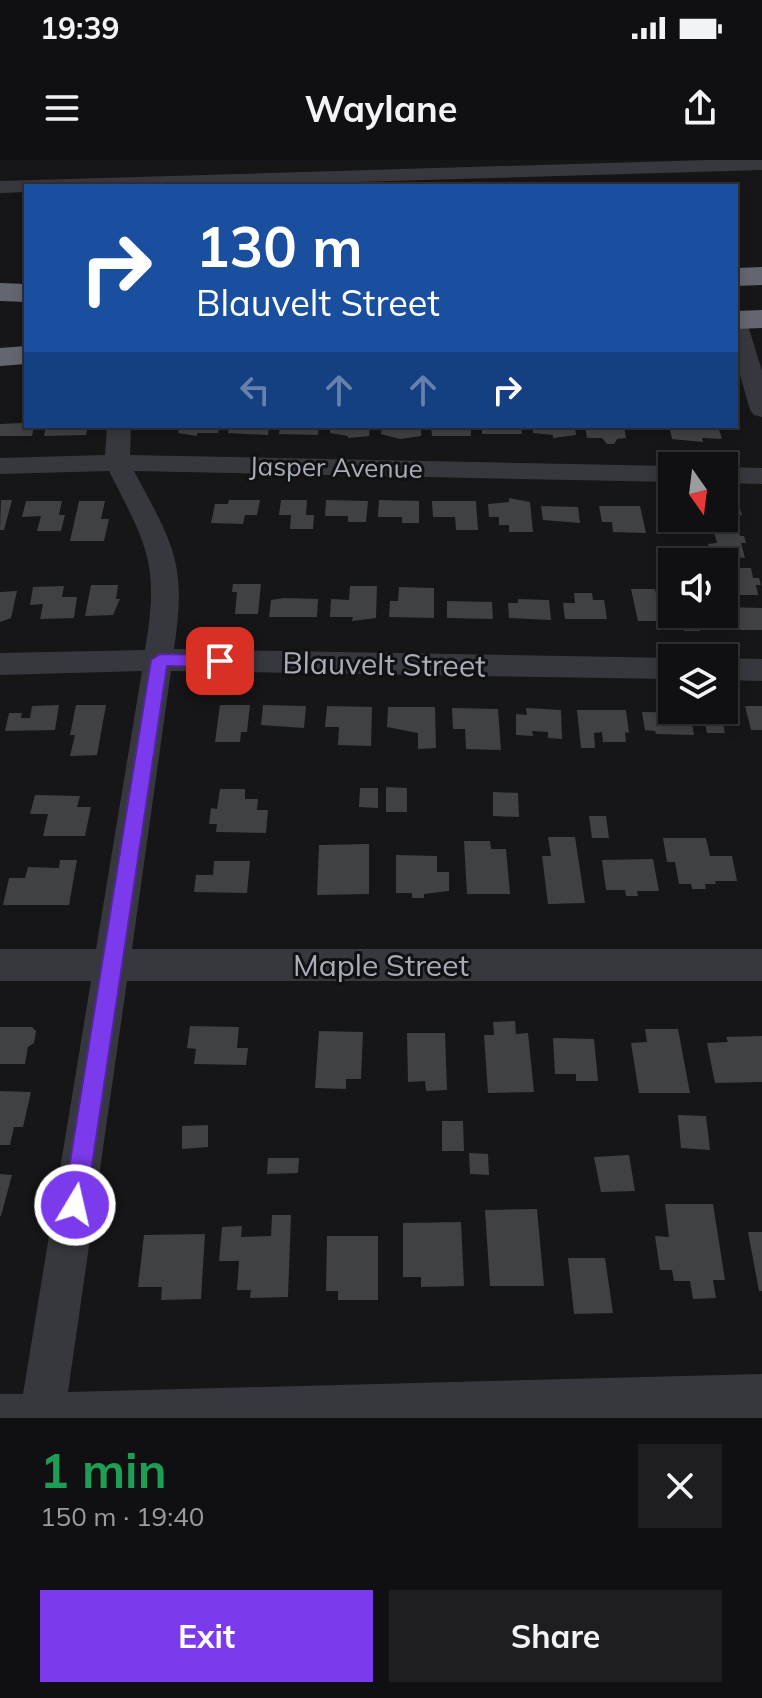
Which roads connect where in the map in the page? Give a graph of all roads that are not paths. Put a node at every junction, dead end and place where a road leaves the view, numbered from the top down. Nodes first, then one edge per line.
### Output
1 (48, 160) edge
2 (153, 160) edge
3 (762, 164) edge
4 (505, 165) edge
5 (678, 166) junction
6 (40, 184) edge
7 (150, 184) edge
8 (685, 184) edge
9 (24, 186) edge
10 (0, 187) edge
11 (738, 255) edge
12 (762, 255) edge
13 (24, 267) edge
14 (0, 268) edge
15 (762, 276) edge
16 (738, 277) edge
17 (762, 292) edge
18 (738, 293) edge
19 (762, 319) edge
20 (738, 321) edge
21 (738, 327) edge
22 (24, 346) edge
23 (0, 347) edge
24 (24, 355) edge
25 (0, 357) edge
26 (762, 410) edge
27 (119, 428) edge
28 (117, 463) junction
29 (0, 466) edge
30 (658, 474) edge
31 (738, 475) edge
32 (762, 476) edge
33 (160, 660) junction
34 (0, 664) edge
35 (658, 668) edge
36 (738, 669) edge
37 (762, 670) edge
38 (0, 965) edge
39 (112, 965) junction
40 (762, 965) edge
41 (762, 1396) edge
42 (28, 1417) edge

1 - 6 street
2 - 7 street
3 - 5 street
4 - 5 street
4 - 7 street
5 - 8 street
9 - 10 street
11 - 12 highway
13 - 14 highway
15 - 16 highway
17 - 18 highway
19 - 20 highway
21 - 26 street
22 - 23 highway
24 - 25 highway
27 - 28 street
28 - 29 street, Jasper Avenue
28 - 30 street, Jasper Avenue
28 - 33 street
31 - 32 street
33 - 34 street, Blauvelt Street
33 - 35 street, Blauvelt Street
33 - 39 street
36 - 37 street
38 - 39 street, Maple Street
39 - 40 street, Maple Street
39 - 42 street
41 - 42 street

